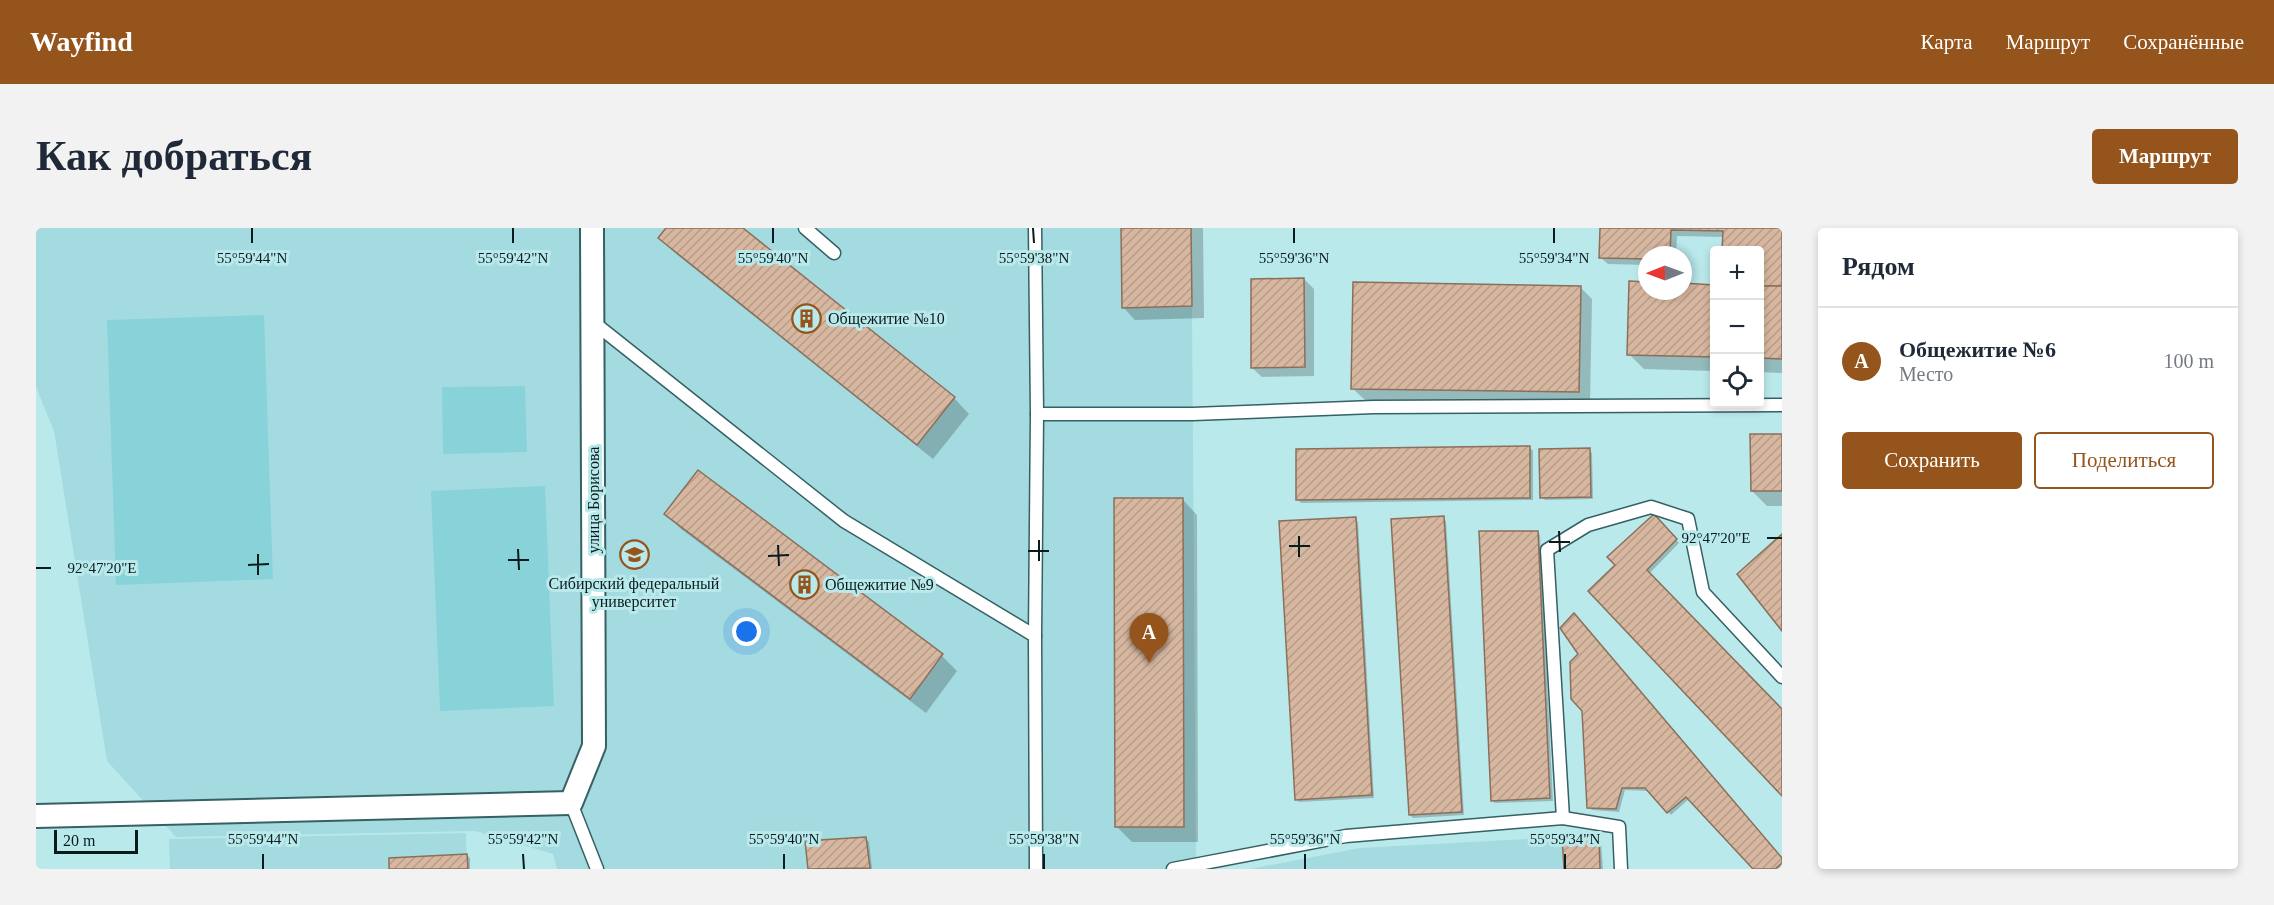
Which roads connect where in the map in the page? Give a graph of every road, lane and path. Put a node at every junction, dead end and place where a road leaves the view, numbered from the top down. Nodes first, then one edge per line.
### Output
1 (592, 228) edge
2 (805, 228) edge
3 (1035, 228) edge
4 (834, 253) dead end
5 (593, 322) junction
6 (1782, 405) edge
7 (1037, 414) junction
8 (1035, 636) junction
9 (1782, 677) edge
10 (571, 803) junction
11 (36, 816) edge
12 (1563, 818) junction
13 (597, 869) edge
14 (1036, 869) edge
15 (1173, 869) edge
16 (1621, 869) edge

1 - 5 street, улица Борисова
2 - 4 lane
3 - 7 lane
5 - 8 lane
5 - 10 street, улица Борисова
6 - 7 lane
7 - 8 lane
8 - 14 lane
9 - 12 lane
10 - 11 street
10 - 13 lane
12 - 15 lane
12 - 16 lane

